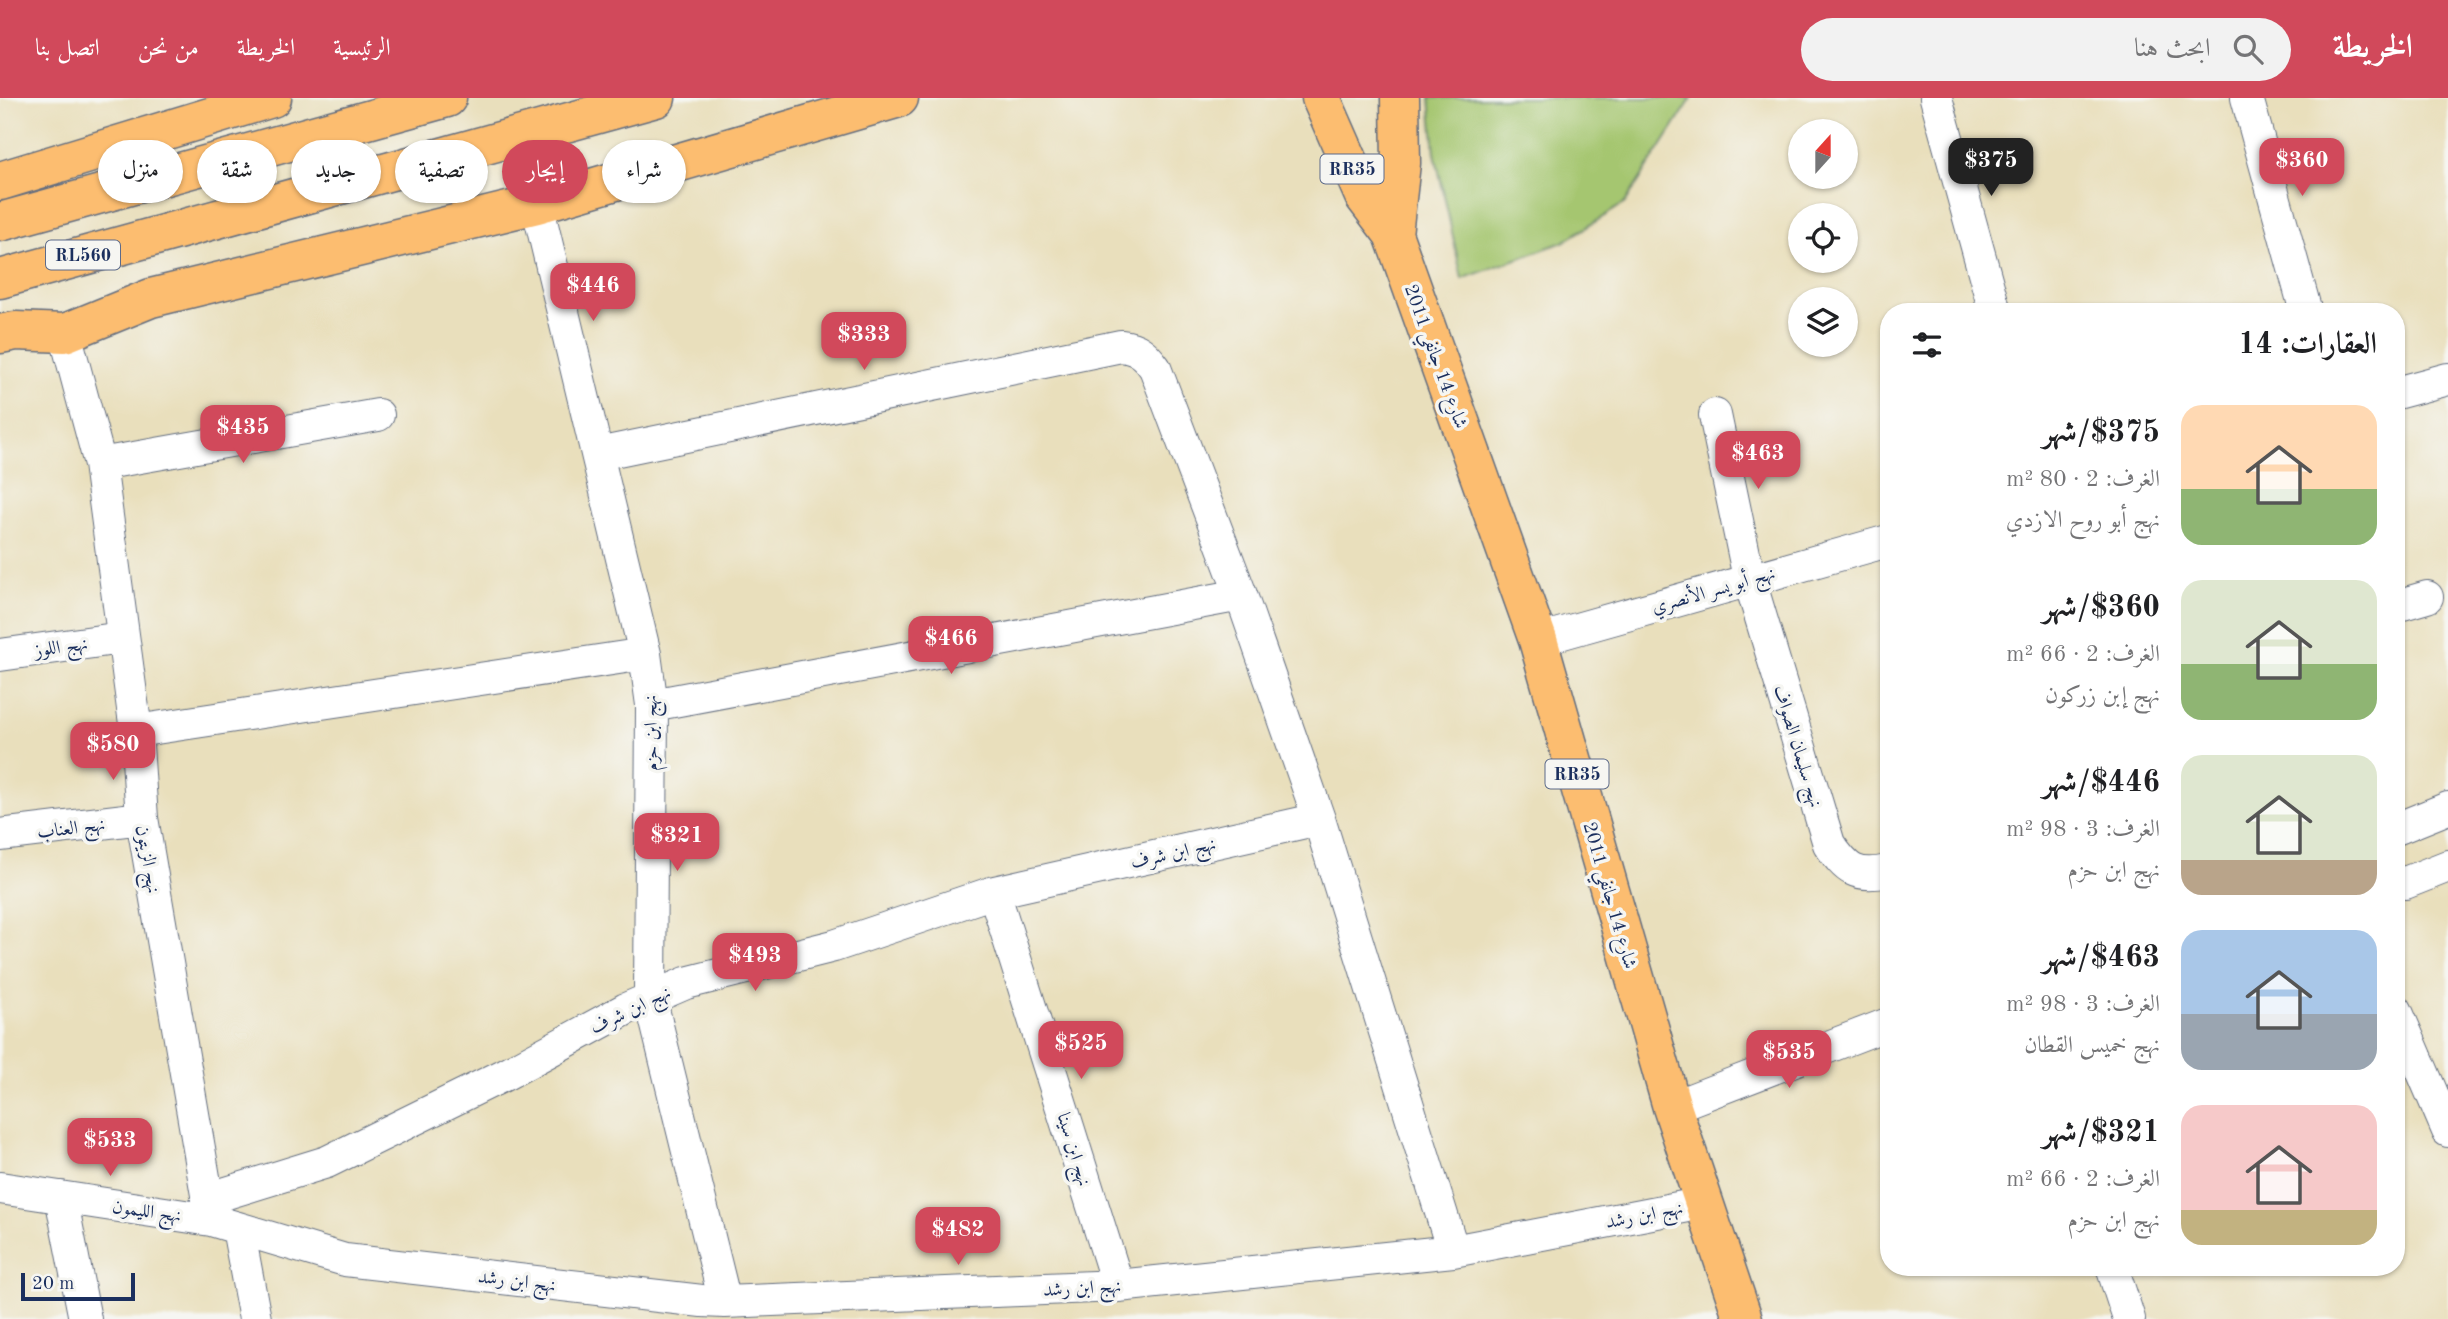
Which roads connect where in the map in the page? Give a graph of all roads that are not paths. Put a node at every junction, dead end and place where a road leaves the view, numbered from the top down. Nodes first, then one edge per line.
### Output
1 (272, 98) edge
2 (447, 98) edge
3 (656, 98) edge
4 (899, 98) edge
5 (1321, 98) edge
6 (1400, 98) edge
7 (1936, 98) edge
8 (2247, 98) edge
9 (0, 181) edge
10 (537, 204) junction
11 (0, 222) edge
12 (1393, 234) junction
13 (0, 279) edge
14 (1993, 303) edge
15 (2304, 303) edge
16 (65, 333) junction
17 (0, 334) edge
18 (2448, 379) edge
19 (2405, 391) edge
20 (378, 415) dead end
21 (1715, 415) dead end
22 (598, 454) junction
23 (100, 464) junction
24 (1880, 543) edge
25 (1749, 578) junction
26 (1241, 595) junction
27 (2427, 597) dead end
28 (2405, 603) edge
29 (122, 638) junction
30 (1538, 640) junction
31 (645, 654) junction
32 (0, 655) edge
33 (652, 705) junction
34 (136, 731) junction
35 (2448, 808) edge
36 (142, 818) junction
37 (1319, 819) junction
38 (2405, 825) edge
39 (0, 835) edge
40 (2448, 866) edge
41 (1880, 872) edge
42 (2405, 882) edge
43 (994, 892) junction
44 (650, 997) junction
45 (1880, 1027) edge
46 (2405, 1031) edge
47 (1672, 1107) junction
48 (2448, 1131) edge
49 (1, 1181) edge
50 (61, 1198) junction
51 (1704, 1203) junction
52 (219, 1215) junction
53 (1452, 1251) junction
54 (2115, 1276) edge
55 (1118, 1286) junction
56 (725, 1302) junction
57 (85, 1319) edge
58 (255, 1319) edge
59 (1742, 1319) edge
60 (2129, 1319) edge

1 - 9 main road
2 - 11 main road, RL560
3 - 13 main road, RL560
4 - 10 main road
5 - 12 main road, شارع 14 جانفي 2011 / RR35
6 - 12 main road, شارع 14 جانفي 2011 / RR35
7 - 14 street
8 - 15 street
10 - 16 main road
10 - 22 street, نهج ابن حزم
12 - 30 main road, شارع 14 جانفي 2011 / RR35
16 - 17 main road
16 - 23 street, نهج الزيتون
18 - 19 street
20 - 23 street
21 - 25 street, نهج سليمان الصواف
22 - 26 street
22 - 31 street, نهج ابن حزم
23 - 29 street, نهج الزيتون
24 - 25 street, نهج أبو يسر الأنصري
25 - 30 street, نهج أبو يسر الأنصري
25 - 41 street, نهج سليمان الصواف
26 - 33 street
26 - 37 street
27 - 28 street
29 - 32 street, نهج اللوز
29 - 34 street, نهج الزيتون
30 - 47 main road, شارع 14 جانفي 2011 / RR35
31 - 33 street, نهج ابن حزم
31 - 34 street
33 - 44 street, نهج ابن حزم
34 - 36 street, نهج الزيتون
35 - 38 street
36 - 39 street, نهج العناب
36 - 52 street, نهج الزيتون
37 - 43 street, نهج ابن شرف
37 - 53 street
40 - 42 street
43 - 44 street, نهج ابن شرف
43 - 55 street, نهج ابن سينا
44 - 52 street, نهج ابن شرف
44 - 56 street, نهج ابن حزم
45 - 47 street
46 - 48 street
47 - 51 main road, شارع 14 جانفي 2011 / RR35
49 - 50 street, نهج الليمون
50 - 52 street, نهج الليمون
50 - 57 street
51 - 53 street, نهج ابن رشد
51 - 59 main road, شارع 14 جانفي 2011 / RR35
52 - 56 street, نهج ابن رشد
52 - 58 street, نهج الزيتون
53 - 55 street, نهج ابن رشد
54 - 60 street
55 - 56 street, نهج ابن رشد

